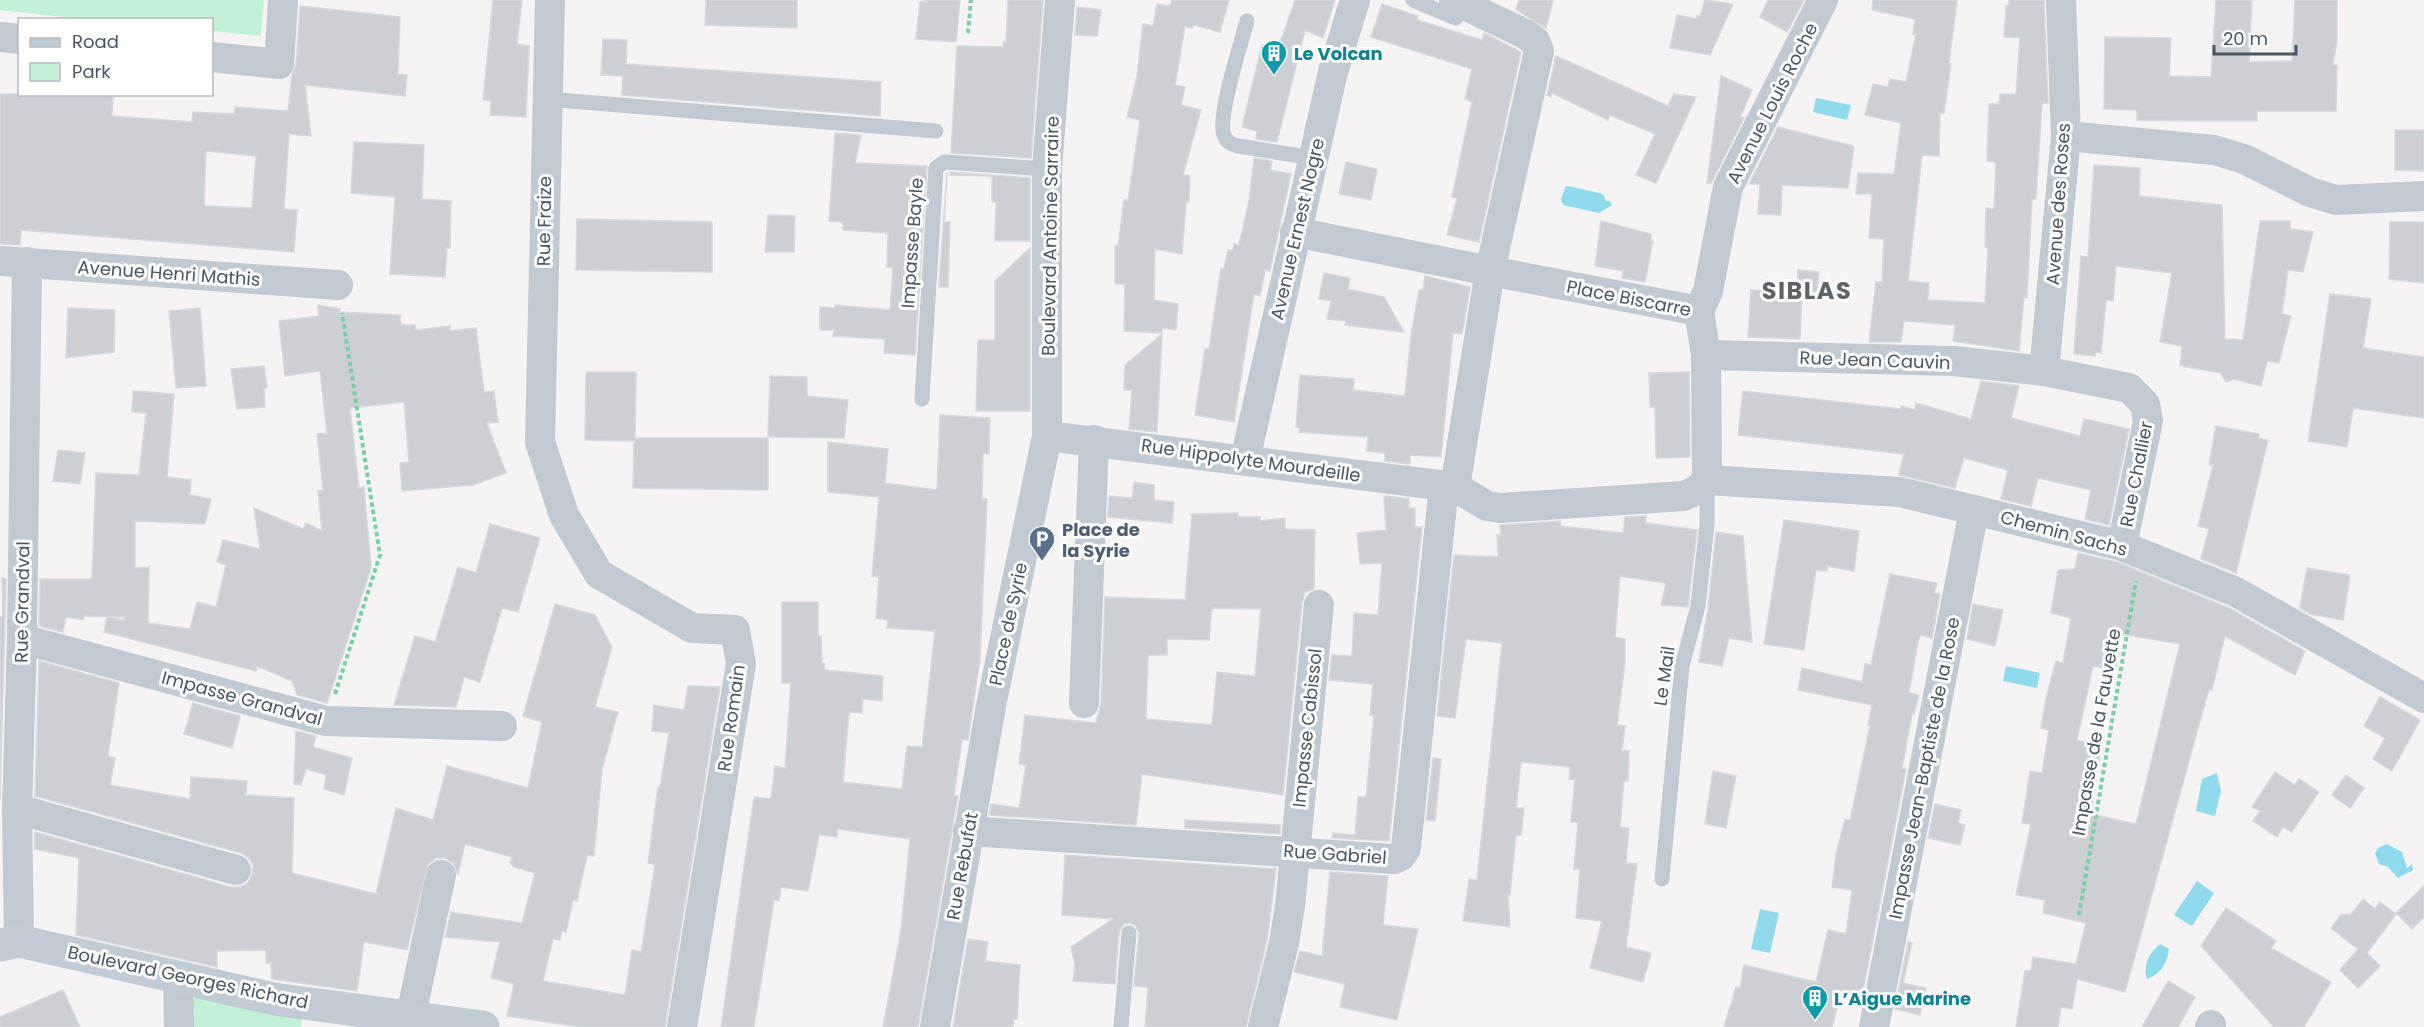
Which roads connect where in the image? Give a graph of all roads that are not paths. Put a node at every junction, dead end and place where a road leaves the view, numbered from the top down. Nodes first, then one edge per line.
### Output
1 (283, 0) edge
2 (550, 0) edge
3 (1060, 0) edge
4 (1355, 0) edge
5 (1413, 0) edge
6 (1823, 0) edge
7 (2061, 0) edge
8 (1455, 9) edge
9 (1247, 21) dead end
10 (0, 37) edge
11 (18, 39) edge
12 (213, 57) edge
13 (546, 99) junction
14 (936, 131) dead end
15 (2066, 136) junction
16 (1312, 158) junction
17 (1047, 169) junction
18 (2424, 195) edge
19 (1295, 232) junction
20 (14, 262) edge
21 (1490, 271) junction
22 (338, 285) road end
23 (1699, 311) junction
24 (1706, 355) junction
25 (2044, 371) junction
26 (922, 399) dead end
27 (1047, 436) junction
28 (1094, 440) junction
29 (540, 442) joint
30 (1245, 460) junction
31 (1707, 480) junction
32 (1450, 487) junction
33 (1974, 510) junction
34 (2131, 550) junction
35 (1319, 605) dead end
36 (22, 639) junction
37 (2424, 698) edge
38 (1084, 703) dead end
39 (991, 706) joint
40 (502, 726) dead end
41 (17, 809) junction
42 (968, 831) junction
43 (1294, 852) junction
44 (236, 870) dead end
45 (441, 875) dead end
46 (1662, 879) dead end
47 (1129, 933) dead end
48 (9, 943) edge
49 (177, 977) junction
50 (411, 1015) junction
51 (179, 1027) edge
52 (483, 1027) edge
53 (682, 1027) edge
54 (935, 1027) edge
55 (1122, 1027) edge
56 (1263, 1027) edge
57 (1874, 1027) edge

1 - 12 street
2 - 13 street, Rue Fraize
3 - 17 street, Boulevard Antoine Sarraire
4 - 16 street, Avenue Ernest Nogre
5 - 8 lane
6 - 23 street, Avenue Louis Roche
7 - 15 street, Avenue des Roses
8 - 21 street
9 - 16 lane
10 - 11 street
13 - 14 lane
13 - 29 street, Rue Fraize
15 - 18 street
15 - 25 street, Avenue des Roses
16 - 19 street, Avenue Ernest Nogre
17 - 26 lane, Impasse Bayle
17 - 27 street, Boulevard Antoine Sarraire
19 - 21 street, Place Biscarre
19 - 30 street, Avenue Ernest Nogre
20 - 22 street, Avenue Henri Mathis
20 - 36 street, Rue Grandval
21 - 23 street, Place Biscarre
21 - 32 street
23 - 24 street, Place Biscarre
24 - 25 street, Rue Jean Cauvin
24 - 31 street, Place Biscarre
25 - 34 street, Rue Challier
27 - 28 street, Rue Hippolyte Mourdeille
27 - 39 street, Place de Syrie
28 - 30 street, Rue Hippolyte Mourdeille
28 - 38 street
29 - 53 street, Rue Romain
30 - 32 street, Rue Hippolyte Mourdeille
31 - 32 street
31 - 33 street, Chemin Sachs
31 - 46 lane, Le Mail
32 - 43 street, Rue Gabriel
33 - 34 street, Chemin Sachs
33 - 57 street, Impasse Jean-Baptiste de la Rose
34 - 37 street, Chemin Sachs
35 - 43 street, Impasse Cabissol
36 - 40 street, Impasse Grandval
36 - 41 street, Rue Grandval
39 - 42 street, Rue Rebufat
41 - 44 street
41 - 48 street, Rue Grandval
42 - 43 street, Rue Gabriel
42 - 54 street, Rue Rebufat
43 - 56 street, Impasse Cabissol
45 - 50 street
47 - 55 lane
48 - 49 main road, Boulevard Georges Richard
49 - 50 main road, Boulevard Georges Richard
49 - 51 street
50 - 52 main road, Boulevard Georges Richard

